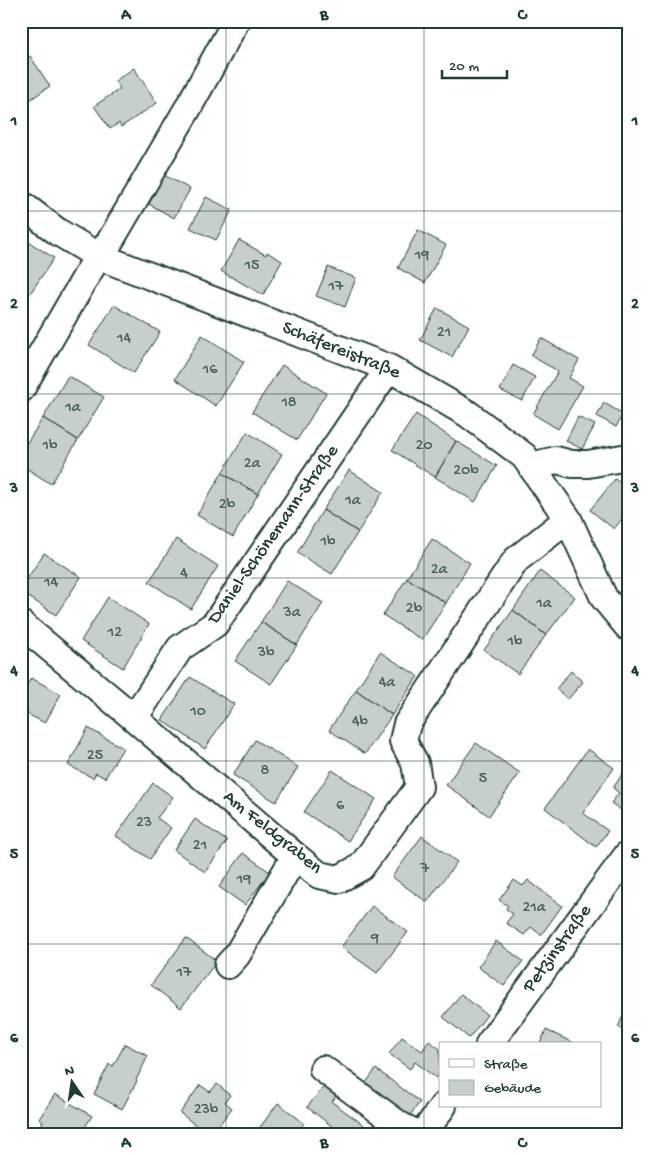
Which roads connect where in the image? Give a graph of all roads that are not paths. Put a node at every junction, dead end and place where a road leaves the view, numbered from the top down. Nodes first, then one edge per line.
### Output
1 (236, 21) edge
2 (21, 204) edge
3 (98, 256) junction
4 (389, 368) junction
5 (21, 389) edge
6 (628, 457) edge
7 (533, 469) junction
8 (568, 519) junction
9 (21, 624) edge
10 (628, 627) edge
11 (134, 718) junction
12 (628, 854) edge
13 (295, 856) junction
14 (228, 965) dead end
15 (489, 1042) edge
16 (323, 1069) dead end
17 (442, 1108) edge
18 (417, 1134) edge
19 (423, 1134) edge

1 - 3 street
2 - 3 street, Schäfereistraße
3 - 4 street, Schäfereistraße
3 - 5 street
4 - 7 street, Schäfereistraße
4 - 11 street, Daniel-Schönemann-Straße
6 - 7 street
7 - 8 street, Schäfereistraße
8 - 10 street, Schäfereistraße
8 - 13 street, Am Feldgraben
9 - 11 street, Am Feldgraben
11 - 13 street, Am Feldgraben
12 - 15 street, Petzinstraße
13 - 14 street
16 - 18 street
17 - 19 street

